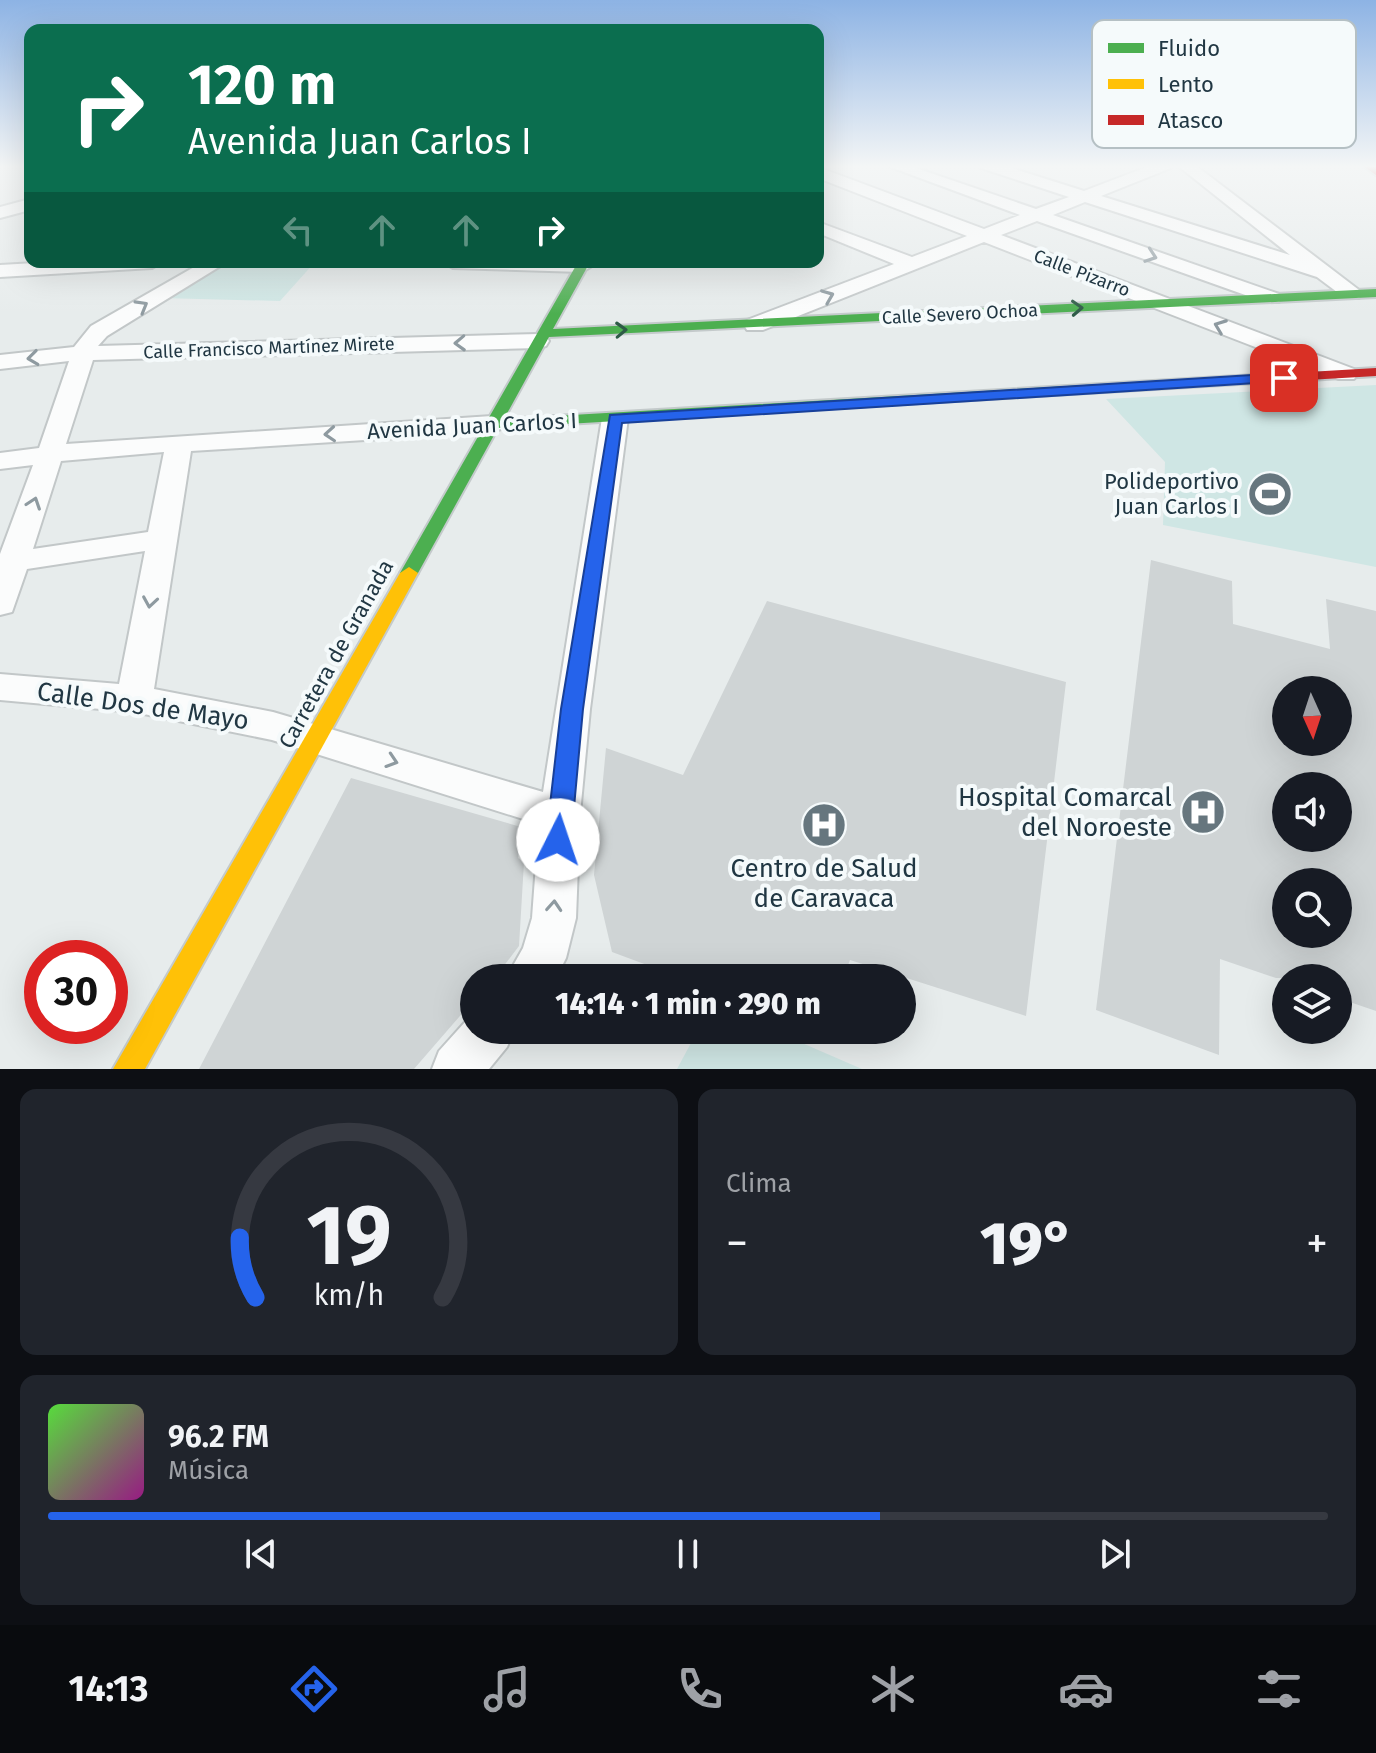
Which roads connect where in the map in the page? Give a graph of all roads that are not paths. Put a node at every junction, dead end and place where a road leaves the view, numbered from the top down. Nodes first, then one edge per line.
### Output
1 (928, 215) edge
2 (1034, 215) joint
3 (1142, 215) edge
4 (1249, 215) edge
5 (824, 229) edge
6 (980, 235) junction
7 (910, 263) junction
8 (51, 268) edge
9 (207, 268) edge
10 (581, 268) edge
11 (0, 271) edge
12 (1322, 272) junction
13 (1376, 293) edge
14 (1352, 294) junction
15 (1272, 298) junction
16 (1160, 303) junction
17 (755, 325) junction
18 (541, 337) junction
19 (83, 354) junction
20 (0, 362) edge
21 (1376, 372) edge
22 (1346, 374) junction
23 (615, 418) junction
24 (492, 424) junction
25 (179, 443) junction
26 (52, 454) junction
27 (0, 461) edge
28 (160, 539) junction
29 (7, 563) edge
30 (0, 604) edge
31 (0, 687) edge
32 (134, 699) junction
33 (317, 738) junction
34 (560, 814) junction
35 (539, 964) edge
36 (478, 1044) edge
37 (128, 1069) edge
38 (457, 1069) edge

1 - 6 street, Calle Pizarro
2 - 6 street
2 -> 15 street
3 - 12 street
4 - 12 street
5 - 7 street
6 - 7 street
6 - 16 street, Calle Pizarro
17 -> 7 street
8 - 11 street
19 -> 9 street
10 - 18 street, Carretera de Granada
12 - 14 street
13 - 14 street, Calle Severo Ochoa
14 - 15 street, Calle Severo Ochoa
15 - 16 street, Calle Severo Ochoa
17 -> 16 street, Calle Severo Ochoa
22 -> 16 street, Calle Pizarro
18 -> 17 street, Calle Severo Ochoa
18 -> 19 street, Calle Francisco Martínez Mirete
18 - 24 street, Carretera de Granada
19 -> 20 street, Calle Francisco Martínez Mirete
19 - 26 street
21 - 22 street, Avenida Juan Carlos I
22 - 23 street, Avenida Juan Carlos I
23 - 24 street, Avenida Juan Carlos I
23 - 34 street
24 -> 25 street, Avenida Juan Carlos I
24 - 33 street, Carretera de Granada
25 - 26 street, Avenida Juan Carlos I
25 - 28 street
26 - 27 street, Avenida Juan Carlos I
29 -> 26 street
28 - 29 street
28 -> 32 street
29 - 30 street
31 - 32 street, Calle Dos de Mayo
32 - 33 street, Calle Dos de Mayo
33 -> 34 street, Calle Dos de Mayo
33 - 37 street, Carretera de Granada
35 -> 34 street
36 - 38 street

